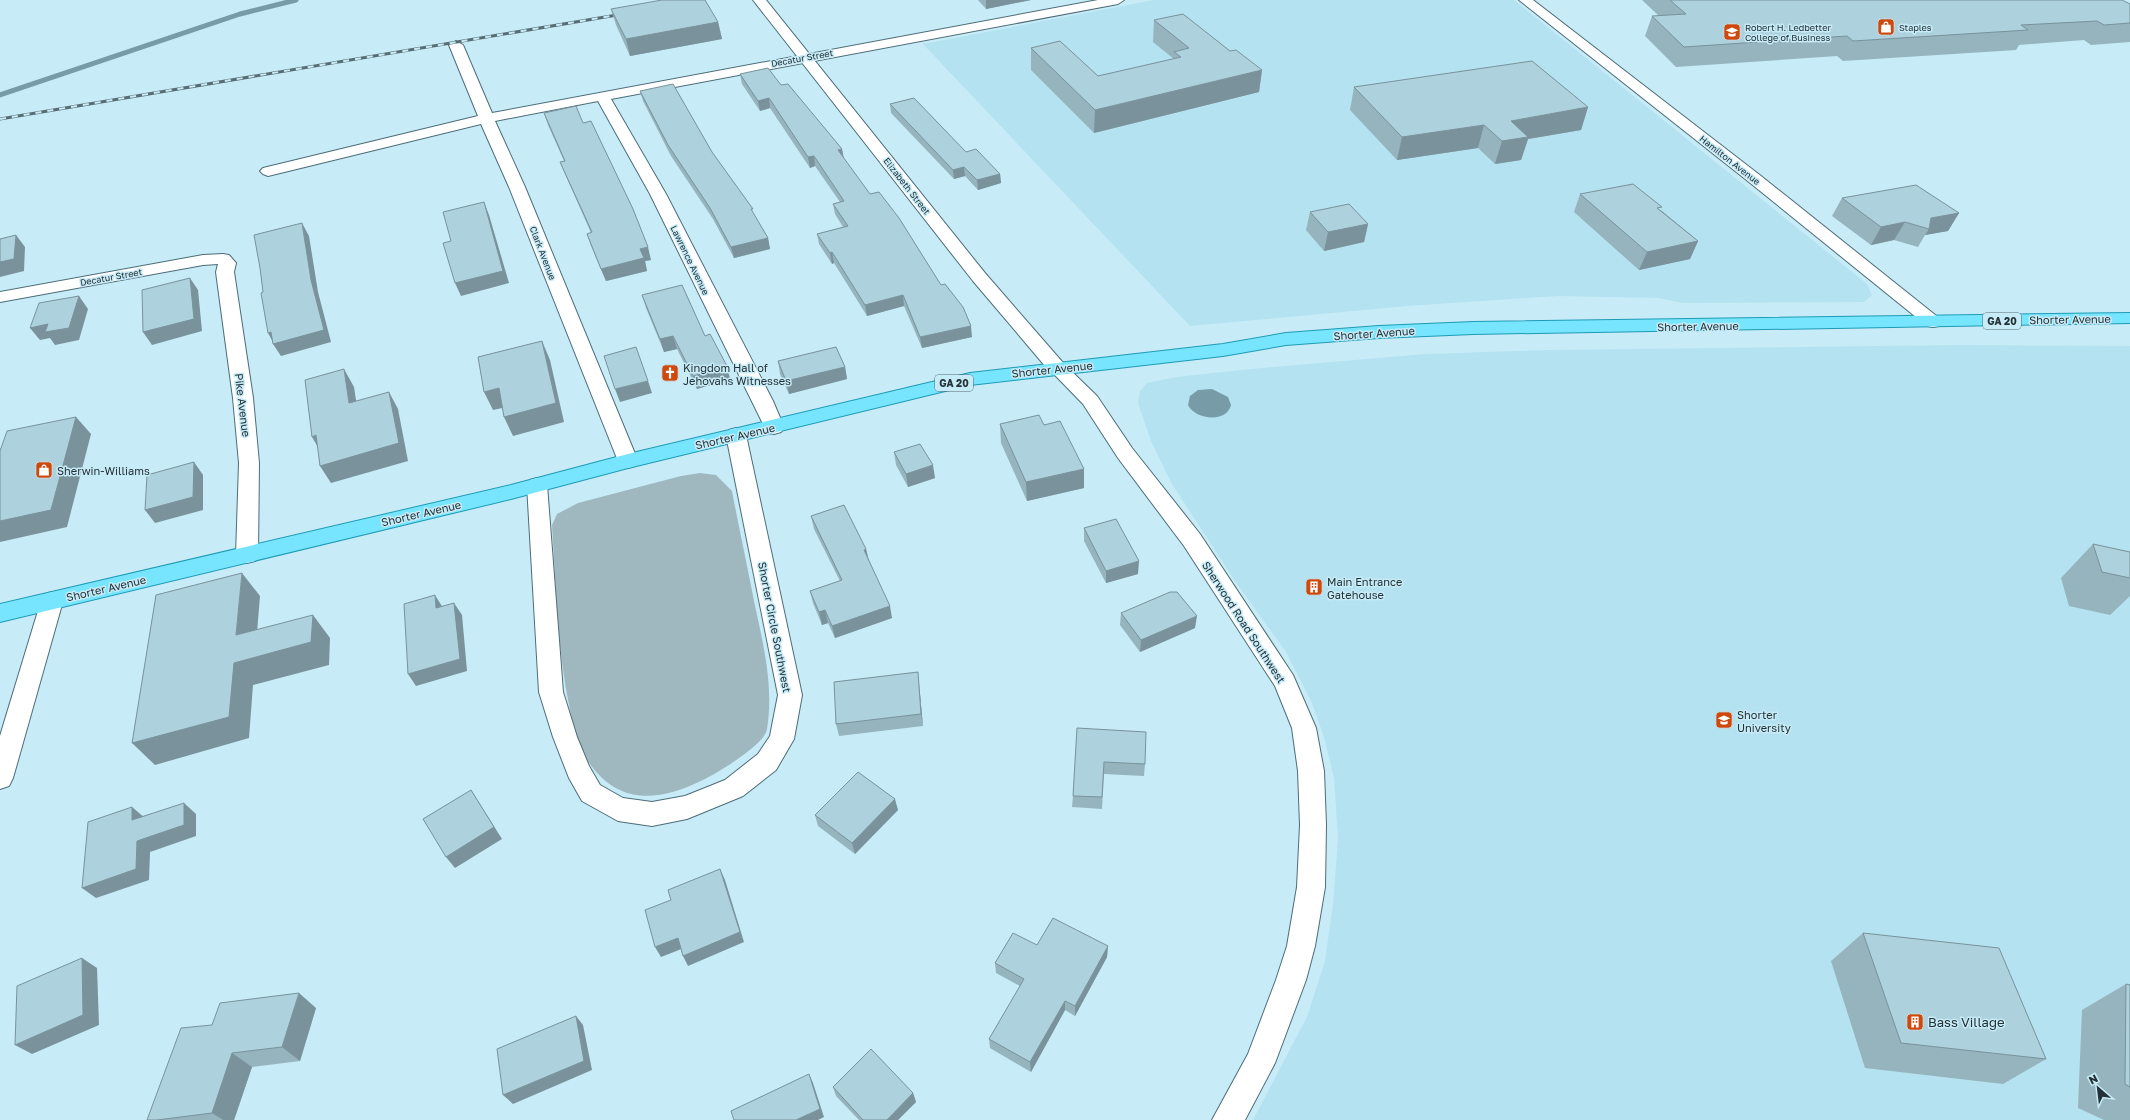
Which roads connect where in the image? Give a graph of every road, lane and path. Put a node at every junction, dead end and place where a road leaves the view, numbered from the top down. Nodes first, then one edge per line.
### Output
1 (759, 0) edge
2 (1118, 0) edge
3 (1525, 0) edge
4 (456, 45) dead end
5 (805, 57) junction
6 (602, 96) junction
7 (487, 118) junction
8 (268, 171) dead end
9 (223, 259) joint
10 (0, 297) edge
11 (2130, 318) edge
12 (1933, 322) junction
13 (1058, 369) junction
14 (774, 427) junction
15 (736, 435) junction
16 (628, 461) junction
17 (537, 486) junction
18 (247, 555) junction
19 (52, 600) junction
20 (0, 613) edge
21 (0, 778) edge
22 (1228, 1120) edge

1 - 5 street, Elizabeth Street
2 - 5 street, Decatur Street
3 - 12 street, Hamilton Avenue
4 - 7 street, Clark Avenue
5 - 6 street, Decatur Street
5 - 13 street, Elizabeth Street
6 - 7 street, Decatur Street
6 - 14 street, Lawrence Avenue
7 - 8 street, Decatur Street
7 - 16 street, Clark Avenue
9 - 10 street, Decatur Street
9 - 18 street, Pike Avenue
11 - 12 main road, Shorter Avenue / GA 20
12 - 13 main road, Shorter Avenue / GA 20
13 - 14 main road, Shorter Avenue / GA 20
13 - 22 street, Sherwood Road Southwest
14 - 15 main road, Shorter Avenue / GA 20
15 - 16 main road, Shorter Avenue / GA 20
15 - 17 street, Shorter Circle Southwest
16 - 17 main road, Shorter Avenue / GA 20
17 - 18 main road, Shorter Avenue / GA 20
18 - 19 main road, Shorter Avenue / GA 20
19 - 20 main road, Shorter Avenue / GA 20
19 - 21 street

